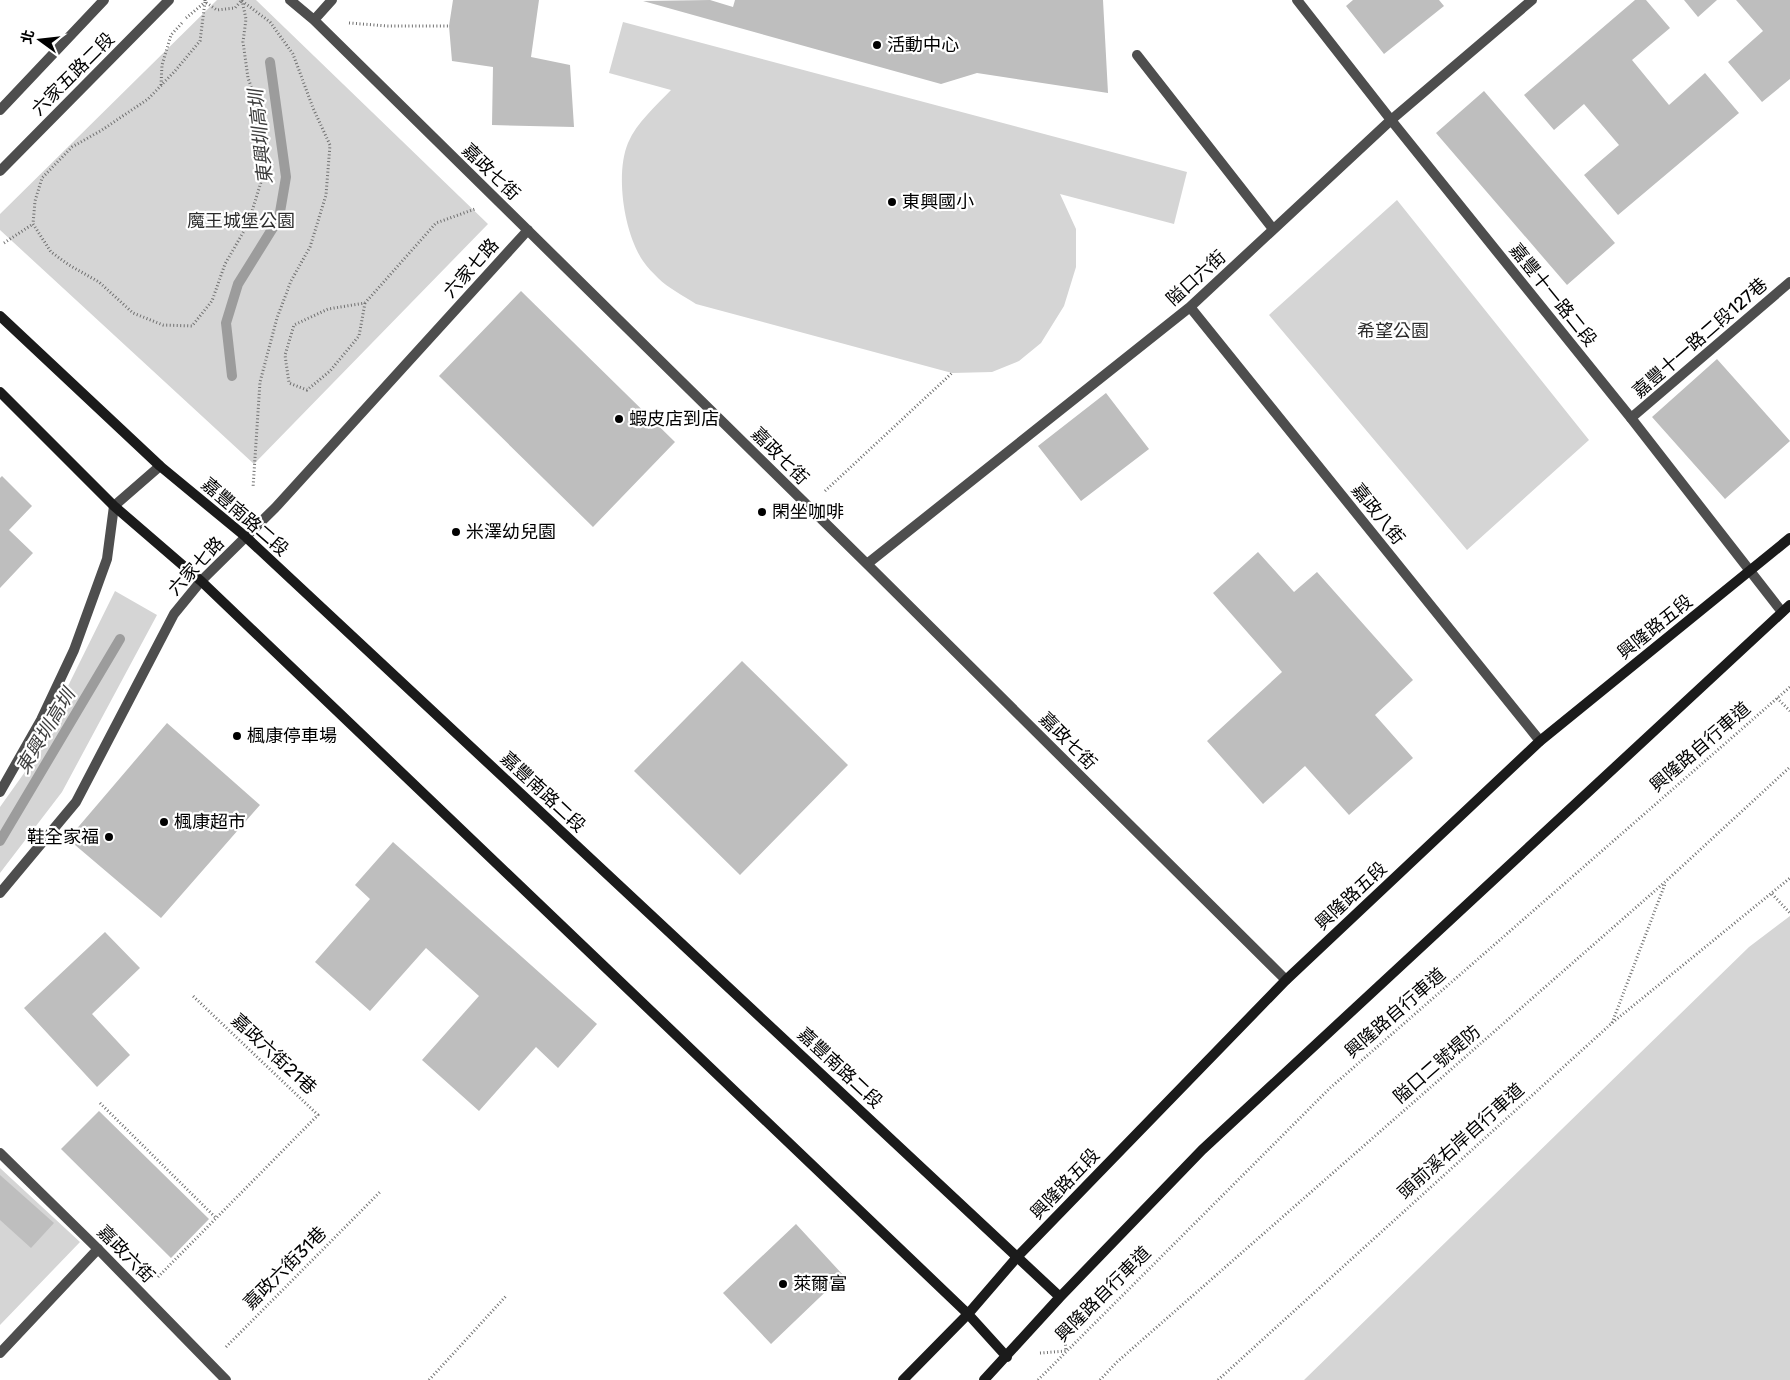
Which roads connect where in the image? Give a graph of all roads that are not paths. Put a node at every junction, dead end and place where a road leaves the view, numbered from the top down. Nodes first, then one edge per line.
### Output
1 (104, 0) edge
2 (169, 0) edge
3 (290, 0) edge
4 (332, 0) edge
5 (1298, 0) edge
6 (1532, 0) edge
7 (314, 20) junction
8 (1137, 55) dead end
9 (0, 110) edge
10 (1391, 120) junction
11 (0, 171) edge
12 (1273, 229) junction
13 (528, 230) junction
14 (1790, 282) edge
15 (1190, 307) junction
16 (0, 316) edge
17 (0, 392) edge
18 (1631, 418) junction
19 (160, 466) junction
20 (114, 506) junction
21 (246, 537) junction
22 (1790, 538) edge
23 (867, 564) junction
24 (1750, 573) junction
25 (201, 581) junction
26 (1790, 605) edge
27 (1782, 612) junction
28 (1540, 741) junction
29 (0, 792) edge
30 (0, 893) edge
31 (1286, 980) junction
32 (0, 1153) edge
33 (98, 1249) junction
34 (1018, 1256) junction
35 (1060, 1297) junction
36 (968, 1314) junction
37 (0, 1353) edge
38 (1007, 1357) junction
39 (226, 1380) edge
40 (903, 1380) edge
41 (984, 1380) edge

1 - 9 street, 六家五路二段
2 - 11 street, 六家五路二段
3 - 7 street, 嘉政七街
4 - 7 street
5 - 10 street, 嘉豐十一路二段
6 - 10 street, 隘口六街
7 - 13 street, 嘉政七街
8 - 12 street
10 - 12 street, 隘口六街
10 - 18 street, 嘉豐十一路二段
12 - 15 street, 隘口六街
13 - 21 street, 六家七路
13 - 23 street, 嘉政七街
14 - 18 street, 嘉豐十一路二段127巷
15 - 23 street, 隘口六街
15 - 28 street, 嘉政八街
16 - 19 street, 嘉豐南路二段
17 - 20 street
18 - 24 street, 嘉豐十一路二段
19 - 20 street
19 - 21 street, 嘉豐南路二段
20 - 25 street
20 - 29 street
21 - 25 street, 六家七路
21 - 34 street, 嘉豐南路二段
22 - 24 street, 興隆路五段
23 - 31 street, 嘉政七街
24 - 27 street, 嘉豐十一路二段
24 - 28 street, 興隆路五段
25 - 30 street, 六家七路
25 - 36 street
26 - 27 street
27 - 35 street
28 - 31 street, 興隆路五段
31 - 34 street, 興隆路五段
32 - 33 street, 嘉政六街
33 - 37 street
33 - 39 street, 嘉政六街
34 - 35 street, 嘉豐南路二段
34 - 36 street, 興隆路五段
35 - 38 street
36 - 38 street
36 - 40 street, 興隆路五段
38 - 41 street

